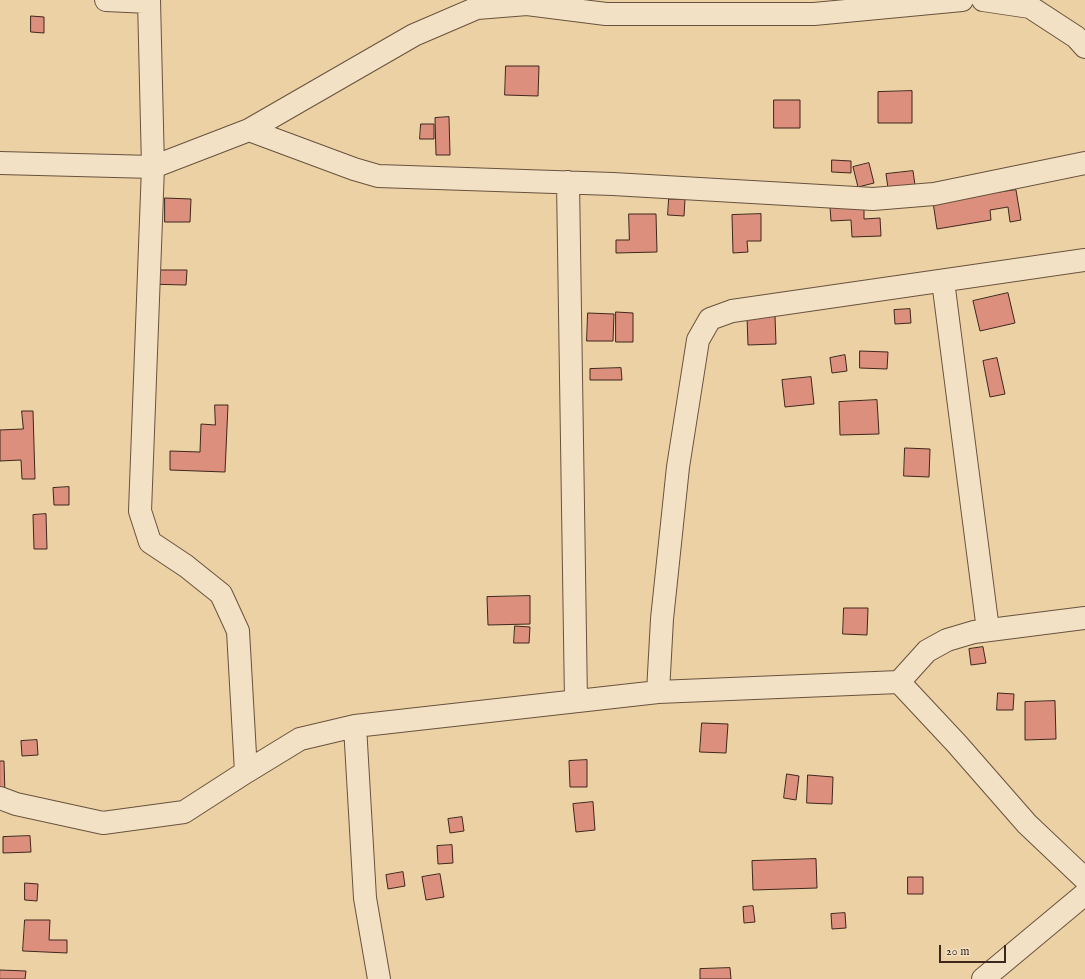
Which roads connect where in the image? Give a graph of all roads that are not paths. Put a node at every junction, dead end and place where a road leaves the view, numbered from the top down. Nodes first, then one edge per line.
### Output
1 (106, 0) edge
2 (962, 0) edge
3 (983, 0) edge
4 (149, 1) edge
5 (1036, 4) edge
6 (1085, 47) edge
7 (249, 130) junction
8 (0, 163) edge
9 (1085, 163) edge
10 (153, 167) junction
11 (568, 182) junction
12 (1085, 260) edge
13 (943, 281) junction
14 (1085, 618) edge
15 (988, 630) junction
16 (899, 682) junction
17 (658, 692) junction
18 (576, 701) junction
19 (354, 726) junction
20 (246, 772) junction
21 (0, 798) edge
22 (1085, 879) edge
23 (1085, 894) edge
24 (379, 979) edge
25 (983, 979) edge

1 - 4 street
2 - 7 street
3 - 5 street
4 - 10 street
5 - 6 street
7 - 10 street
7 - 11 street
8 - 10 street
9 - 11 street
10 - 20 street
11 - 18 street
12 - 13 street
13 - 15 street
13 - 17 street
14 - 15 street
15 - 16 street
16 - 17 street
16 - 22 street
17 - 18 street
18 - 19 street
19 - 20 street
19 - 24 street
20 - 21 street
23 - 25 street

